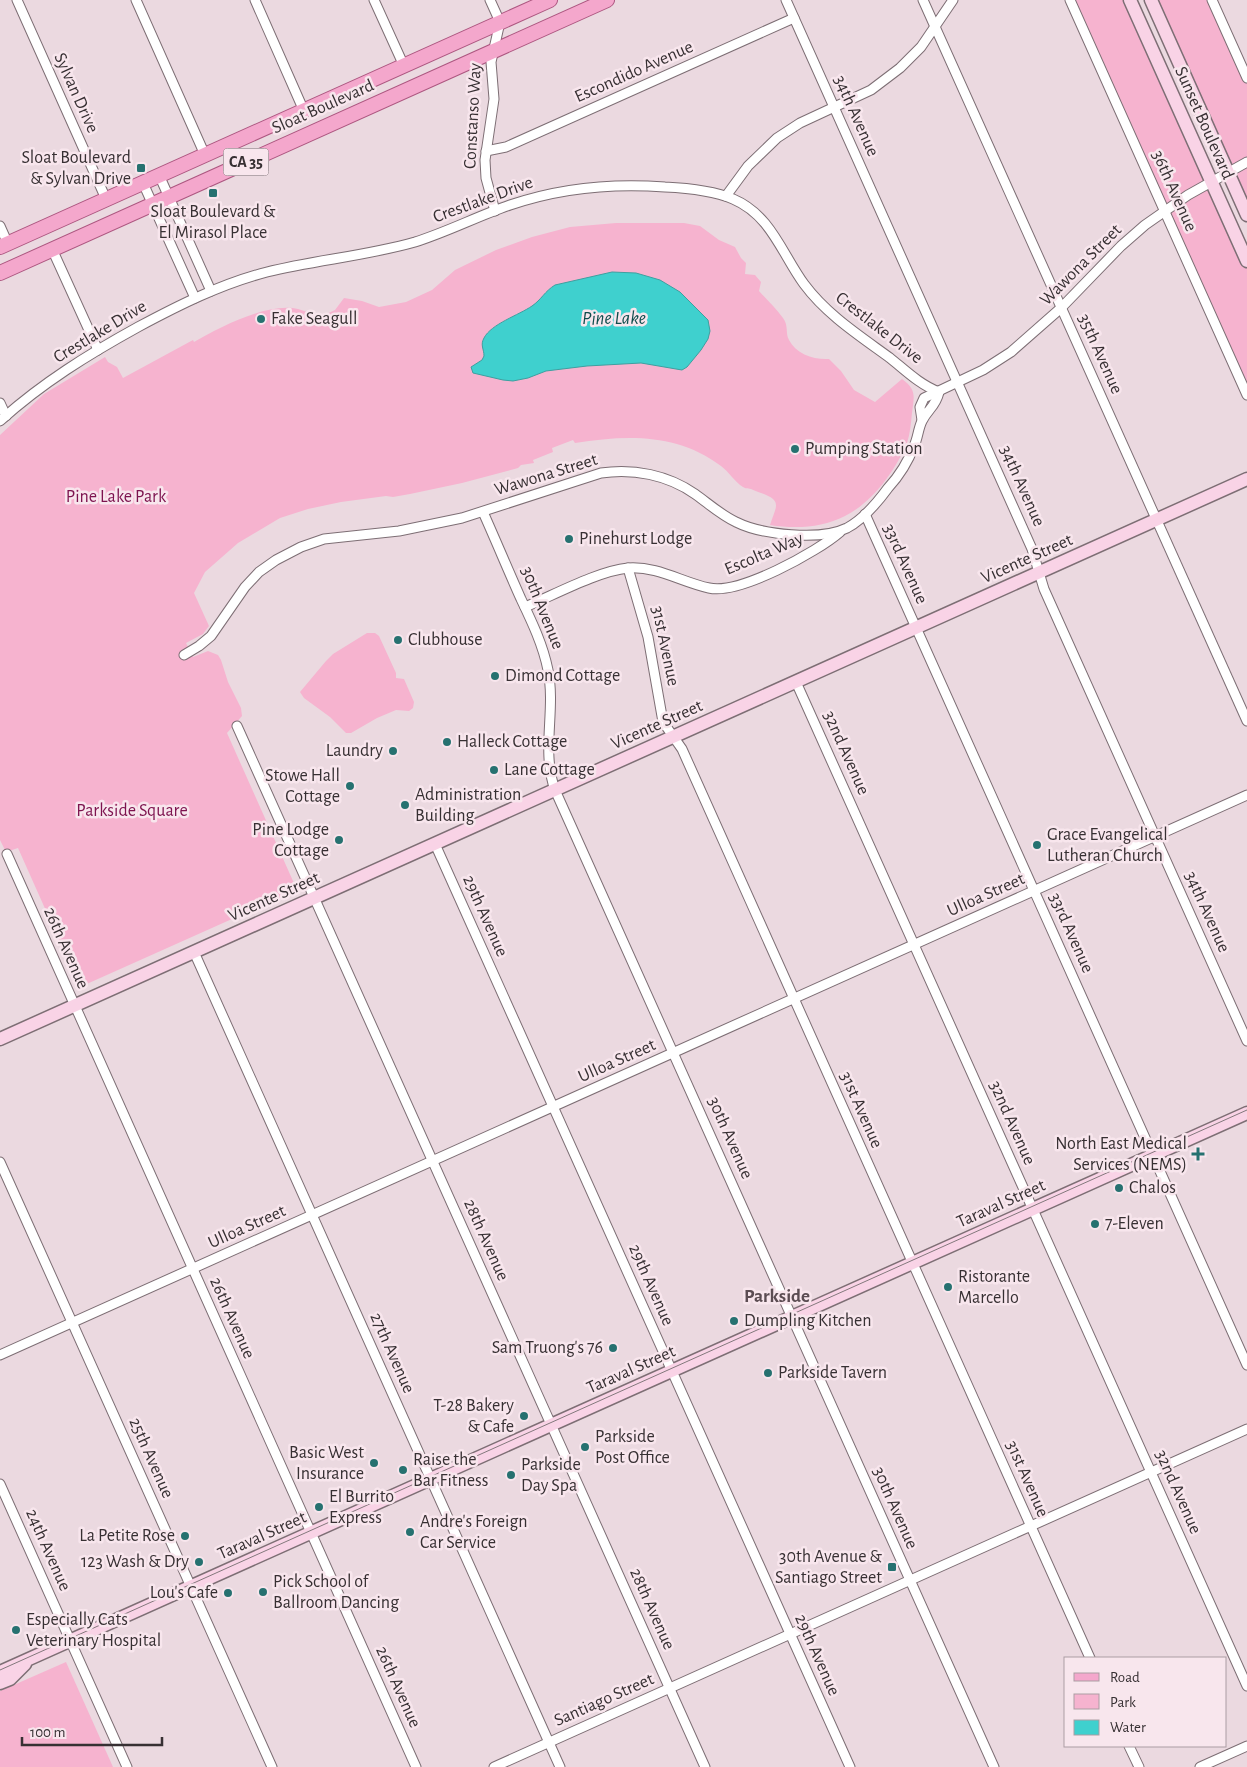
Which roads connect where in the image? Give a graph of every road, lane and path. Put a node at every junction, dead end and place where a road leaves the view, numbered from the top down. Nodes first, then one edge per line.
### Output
1 (17, 0) edge
2 (136, 0) edge
3 (255, 0) edge
4 (374, 0) edge
5 (490, 0) edge
6 (550, 0) edge
7 (607, 0) edge
8 (786, 0) edge
9 (923, 0) edge
10 (953, 0) edge
11 (1070, 0) edge
12 (1130, 0) edge
13 (1151, 0) edge
14 (1212, 0) edge
15 (794, 18) junction
16 (500, 22) junction
17 (935, 26) junction
18 (493, 52) junction
19 (404, 66) junction
20 (1247, 78) edge
21 (834, 107) junction
22 (304, 111) junction
23 (486, 151) junction
24 (205, 155) junction
25 (1247, 162) edge
26 (1228, 172) junction
27 (160, 175) junction
28 (1211, 182) junction
29 (143, 183) junction
30 (726, 196) junction
31 (169, 197) junction
32 (106, 199) junction
33 (153, 204) junction
34 (1165, 210) junction
35 (495, 211) junction
36 (1247, 215) edge
37 (0, 226) edge
38 (4, 245) edge
39 (52, 249) junction
40 (1247, 261) edge
41 (0, 273) edge
42 (211, 291) junction
43 (195, 298) junction
44 (1062, 308) junction
45 (98, 350) junction
46 (957, 382) junction
47 (939, 392) junction
48 (1247, 395) edge
49 (0, 403) edge
50 (3, 418) edge
51 (1247, 479) edge
52 (483, 512) junction
53 (865, 514) junction
54 (1157, 520) junction
55 (841, 531) junction
56 (628, 568) junction
57 (1039, 573) junction
58 (525, 607) junction
59 (916, 628) junction
60 (184, 655) dead end
61 (796, 682) junction
62 (1247, 721) edge
63 (237, 726) dead end
64 (673, 737) junction
65 (555, 790) junction
66 (1247, 795) edge
67 (1155, 837) junction
68 (435, 844) junction
69 (6, 854) dead end
70 (1034, 891) junction
71 (314, 898) junction
72 (914, 945) junction
73 (194, 952) junction
74 (794, 999) junction
75 (74, 1006) junction
76 (0, 1039) edge
77 (1247, 1042) edge
78 (673, 1053) junction
79 (553, 1107) junction
80 (1247, 1112) edge
81 (1153, 1155) junction
82 (433, 1161) junction
83 (0, 1162) edge
84 (1033, 1209) junction
85 (312, 1215) junction
86 (912, 1263) junction
87 (192, 1269) junction
88 (792, 1317) junction
89 (72, 1323) junction
90 (0, 1355) edge
91 (1247, 1365) edge
92 (672, 1371) junction
93 (551, 1425) junction
94 (1247, 1429) edge
95 (1151, 1472) junction
96 (431, 1479) junction
97 (0, 1484) edge
98 (1030, 1526) junction
99 (311, 1533) junction
100 (910, 1580) junction
101 (191, 1587) junction
102 (790, 1634) junction
103 (70, 1641) junction
104 (1090, 1657) edge
105 (30, 1659) junction
106 (0, 1672) edge
107 (0, 1683) edge
108 (1247, 1686) edge
109 (669, 1688) junction
110 (549, 1742) junction
111 (1247, 1746) edge
112 (1129, 1747) edge
113 (127, 1767) edge
114 (272, 1767) edge
115 (416, 1767) edge
116 (494, 1767) edge
117 (560, 1767) edge
118 (705, 1767) edge
119 (850, 1767) edge
120 (994, 1767) edge
121 (1139, 1767) edge
122 (1200, 1767) edge

1 - 32 street, Sylvan Drive
2 - 24 street
3 - 22 street
4 - 19 street
5 - 16 street
6 - 16 main road, Sloat Boulevard / CA 35
7 - 18 main road, Sloat Boulevard / CA 35
8 - 15 street, 34th Avenue
9 - 17 street, 35th Avenue
10 - 17 street
11 - 34 street, 36th Avenue
12 - 28 street, Sunset Boulevard
13 - 26 street, Sunset Boulevard
14 - 20 street
15 - 21 street, 34th Avenue
15 - 23 street, Escondido Avenue
16 - 18 street, Constanso Way
16 - 19 main road, Sloat Boulevard / CA 35
17 - 21 street
17 - 44 street, 35th Avenue
18 - 23 street, Constanso Way
18 - 31 main road, Sloat Boulevard / CA 35
19 - 22 main road, Sloat Boulevard / CA 35
21 - 30 street
21 - 46 street, 34th Avenue
22 - 24 main road, Sloat Boulevard / CA 35
23 - 35 street, Constanso Way
24 - 27 main road, Sloat Boulevard / CA 35
25 - 26 street, Wawona Street
26 - 28 street, Wawona Street
26 - 36 street, Sunset Boulevard
27 - 29 main road, Sloat Boulevard / CA 35
27 - 31 street
28 - 34 street, Wawona Street
28 - 40 street, Sunset Boulevard
29 - 32 main road, Sloat Boulevard / CA 35
29 - 33 street
30 - 35 street, Crestlake Drive
30 - 47 street, Crestlake Drive
31 - 33 main road, Sloat Boulevard / CA 35
31 - 42 street
32 - 38 main road, Sloat Boulevard / CA 35
33 - 39 main road, Sloat Boulevard / CA 35
33 - 43 street
34 - 44 street, Wawona Street
34 - 48 street, 36th Avenue
35 - 42 street, Crestlake Drive
37 - 38 street
39 - 41 main road, Sloat Boulevard / CA 35
39 - 45 street
42 - 43 street, Crestlake Drive
43 - 45 street, Crestlake Drive
44 - 46 street, Wawona Street
44 - 54 street, 35th Avenue
45 - 50 street, Crestlake Drive
46 - 47 street, Wawona Street
46 - 57 street, 34th Avenue
47 - 53 street, Wawona Street
49 - 50 street
51 - 54 street, Vicente Street
52 - 55 street, Wawona Street
52 - 58 street, 30th Avenue
52 - 60 street, Wawona Street
53 - 55 street, Wawona Street
53 - 59 street, 33rd Avenue
54 - 57 street, Vicente Street
54 - 62 street, 35th Avenue
55 - 56 street, Escolta Way
56 - 58 street, Escolta Way
56 - 64 street, 31st Avenue
57 - 59 street, Vicente Street
57 - 67 street, 34th Avenue
58 - 65 street, 30th Avenue
59 - 61 street, Vicente Street
59 - 70 street, 33rd Avenue
61 - 64 street, Vicente Street
61 - 72 street, 32nd Avenue
63 - 71 street, 28th Avenue
64 - 65 street, Vicente Street
64 - 74 street, 31st Avenue
65 - 68 street, Vicente Street
65 - 78 street, 30th Avenue
66 - 67 street, Ulloa Street
67 - 70 street, Ulloa Street
67 - 77 street, 34th Avenue
68 - 71 street, Vicente Street
68 - 79 street, 29th Avenue
69 - 75 street, 26th Avenue
70 - 72 street, Ulloa Street
70 - 81 street, 33rd Avenue
71 - 73 street, Vicente Street
71 - 82 street, 28th Avenue
72 - 74 street, Ulloa Street
72 - 84 street, 32nd Avenue
73 - 75 street, Vicente Street
73 - 85 street, 27th Avenue
74 - 78 street, Ulloa Street
74 - 86 street, 31st Avenue
75 - 76 street, Vicente Street
75 - 87 street, 26th Avenue
78 - 79 street, Ulloa Street
78 - 88 street, 30th Avenue
79 - 82 street, Ulloa Street
79 - 92 street, 29th Avenue
80 - 81 street, Taraval Street
81 - 84 street, Taraval Street
81 - 91 street, 33rd Avenue
82 - 85 street, Ulloa Street
82 - 93 street, 28th Avenue
83 - 89 street, 25th Avenue
84 - 86 street, Taraval Street
84 - 95 street, 32nd Avenue
85 - 87 street, Ulloa Street
85 - 96 street, 27th Avenue
86 - 88 street, Taraval Street
86 - 98 street, 31st Avenue
87 - 89 street, Ulloa Street
87 - 99 street, 26th Avenue
88 - 92 street, Taraval Street
88 - 100 street, 30th Avenue
89 - 90 street, Ulloa Street
89 - 101 street, 25th Avenue
92 - 93 street, Taraval Street
92 - 102 street, 29th Avenue
93 - 96 street, Taraval Street
93 - 109 street, 28th Avenue
94 - 95 street, Santiago Street
95 - 98 street, Santiago Street
95 - 108 street, 32nd Avenue
96 - 99 street, Taraval Street
96 - 110 street, 27th Avenue
97 - 103 street, 24th Avenue
98 - 100 street, Santiago Street
98 - 104 street, 31st Avenue
99 - 101 street, Taraval Street
99 - 115 street, 26th Avenue
100 - 102 street, Santiago Street
100 - 120 street, 30th Avenue
101 - 103 street, Taraval Street
101 - 114 street, 25th Avenue
102 - 109 street, Santiago Street
102 - 119 street, 29th Avenue
103 - 105 street, Taraval Street
103 - 113 street, 24th Avenue
105 - 106 street, Taraval Street
105 - 107 street, Taraval Street
109 - 110 street, Santiago Street
109 - 118 street, 28th Avenue
110 - 116 street, Santiago Street
110 - 117 street, 27th Avenue
111 - 122 street
112 - 121 street

